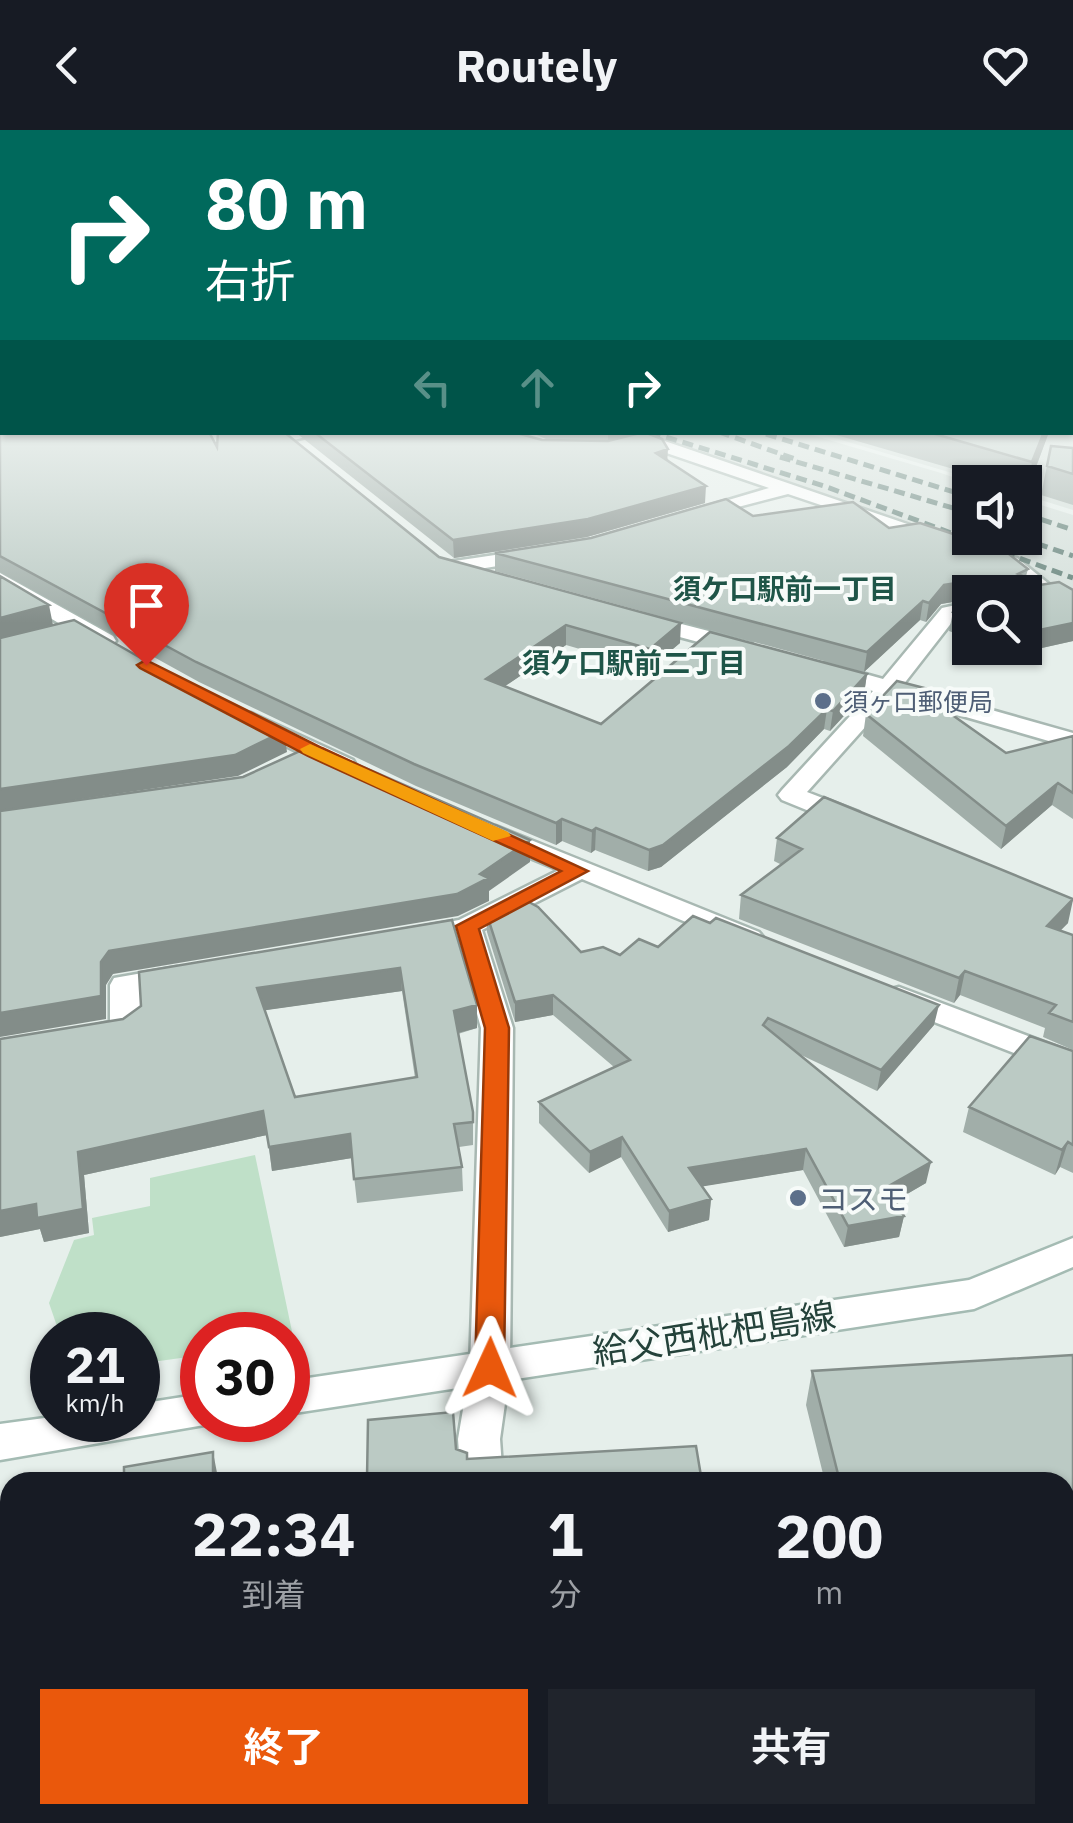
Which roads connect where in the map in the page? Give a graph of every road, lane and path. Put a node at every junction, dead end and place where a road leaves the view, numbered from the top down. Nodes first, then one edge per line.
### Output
1 (719, 465) edge
2 (788, 488) junction
3 (680, 520) edge
4 (554, 552) edge
5 (1027, 575) edge
6 (0, 579) edge
7 (503, 582) edge
8 (952, 611) edge
9 (630, 617) edge
10 (82, 626) junction
11 (49, 636) edge
12 (706, 637) junction
13 (761, 652) edge
14 (130, 655) edge
15 (679, 660) edge
16 (797, 662) edge
17 (889, 687) junction
18 (234, 712) edge
19 (1073, 741) edge
20 (315, 752) junction
21 (280, 770) edge
22 (369, 777) edge
23 (478, 826) edge
24 (879, 829) edge
25 (578, 871) junction
26 (467, 926) junction
27 (391, 940) edge
28 (779, 950) edge
29 (201, 972) edge
30 (871, 986) edge
31 (72, 1038) edge
32 (1073, 1065) edge
33 (1073, 1252) edge
34 (490, 1368) junction
35 (310, 1395) edge
36 (180, 1414) edge
37 (0, 1442) edge
38 (481, 1472) edge

1 - 2 street
2 - 3 street
2 - 5 street
4 - 7 street
6 - 10 street
8 - 17 street
9 - 12 street
10 - 11 street
10 - 14 street
12 - 13 street
12 - 15 street
16 - 17 street
17 - 19 street
17 - 24 street
18 - 20 street
20 - 21 street
20 - 22 street
23 - 25 street
25 - 26 street
25 - 28 street
26 - 27 street
26 - 34 street
29 - 31 street
30 - 32 street
33 - 34 street, 給父西枇杷島線
34 - 35 street, 給父西枇杷島線
34 - 38 street
36 - 37 street

